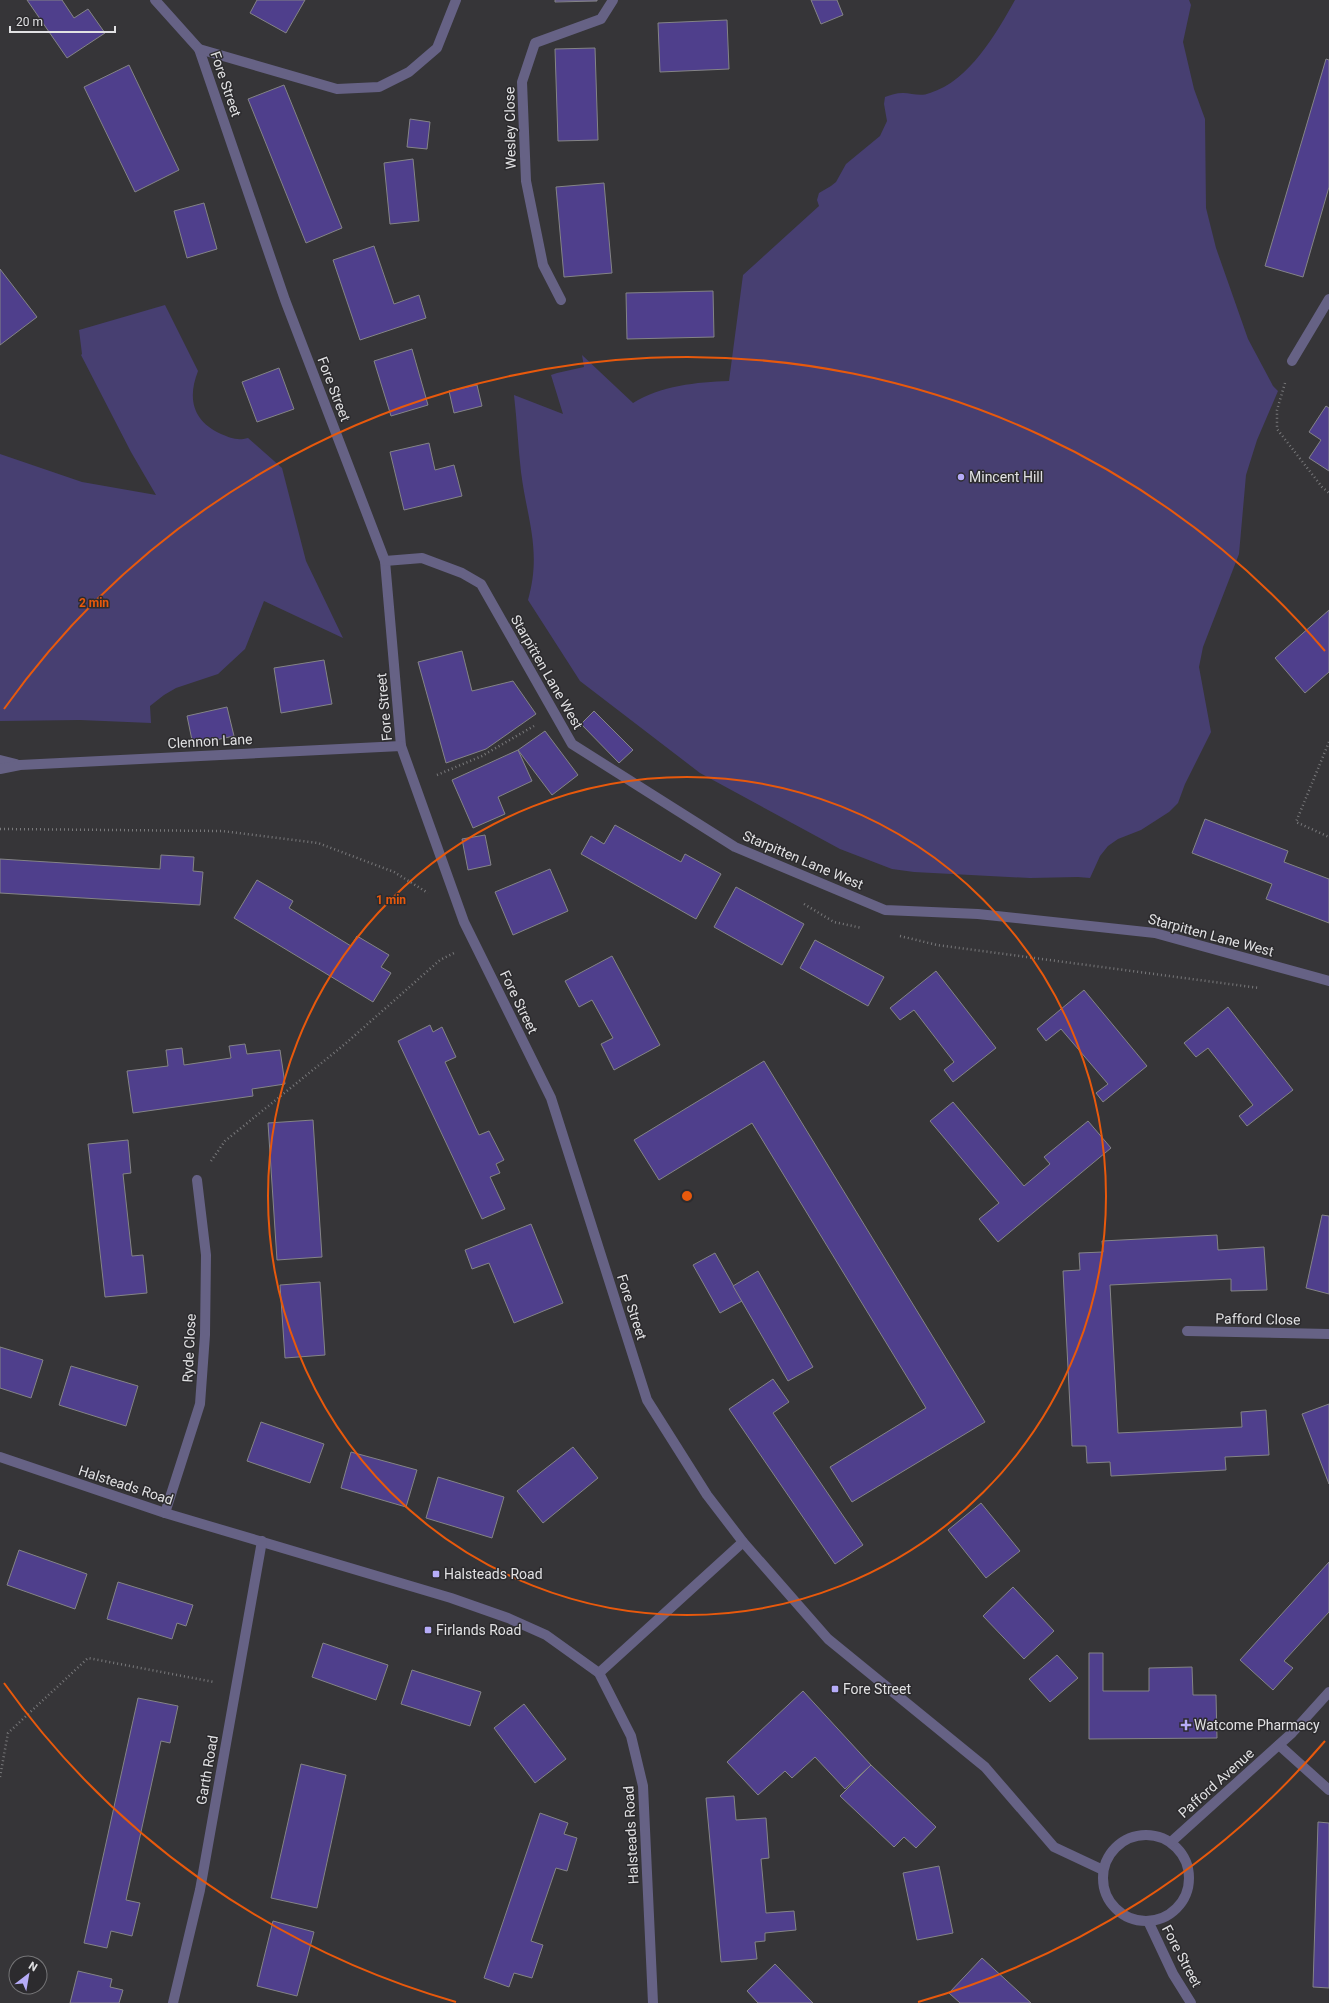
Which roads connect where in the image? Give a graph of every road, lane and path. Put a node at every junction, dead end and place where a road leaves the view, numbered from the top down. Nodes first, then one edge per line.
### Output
1 (155, 0) edge
2 (456, 0) edge
3 (613, 0) edge
4 (199, 49) junction
5 (1329, 299) edge
6 (561, 300) dead end
7 (1292, 361) joint
8 (1329, 493) edge
9 (385, 561) junction
10 (555, 714) junction
11 (1329, 742) edge
12 (401, 746) junction
13 (0, 760) edge
14 (20, 765) junction
15 (0, 769) edge
16 (414, 785) junction
17 (0, 829) edge
18 (1329, 837) edge
19 (461, 913) junction
20 (474, 942) junction
21 (1329, 981) edge
22 (197, 1180) joint
23 (1187, 1331) dead end
24 (1329, 1334) edge
25 (0, 1457) edge
26 (165, 1513) junction
27 (262, 1541) junction
28 (743, 1542) junction
29 (599, 1673) junction
30 (236, 1686) junction
31 (1329, 1692) edge
32 (1279, 1745) junction
33 (0, 1777) edge
34 (1329, 1790) edge
35 (1171, 1842) junction
36 (1103, 1870) junction
37 (1148, 1922) junction
38 (173, 2003) edge
39 (653, 2003) edge
40 (1191, 2003) edge

1 - 4 street, Fore Street
2 - 4 street
3 - 6 street, Wesley Close
4 - 9 street, Fore Street
5 - 7 street
7 - 8 path
9 - 10 street, Starpitten Lane West
9 - 12 street, Fore Street
10 - 16 path
10 - 21 street, Starpitten Lane West
11 - 18 path
12 - 14 street, Clennon Lane
12 - 16 street, Fore Street
13 - 14 street, Clennon Lane
14 - 15 street, Clennon Lane
16 - 19 street, Fore Street
17 - 19 path
19 - 20 street, Fore Street
20 - 22 path
20 - 28 street, Fore Street
22 - 26 street, Ryde Close
23 - 24 street, Pafford Close
25 - 26 street, Halsteads Road
26 - 27 street, Halsteads Road
27 - 29 street, Halsteads Road
27 - 30 street, Garth Road
28 - 29 street
28 - 36 street, Fore Street
29 - 39 street, Halsteads Road
30 - 33 path
30 - 38 street, Garth Road
31 - 32 street, Pafford Avenue
32 - 34 street
32 - 35 street, Pafford Avenue
35 - 36 street
35 - 37 street
36 - 37 street
37 - 40 street, Fore Street

